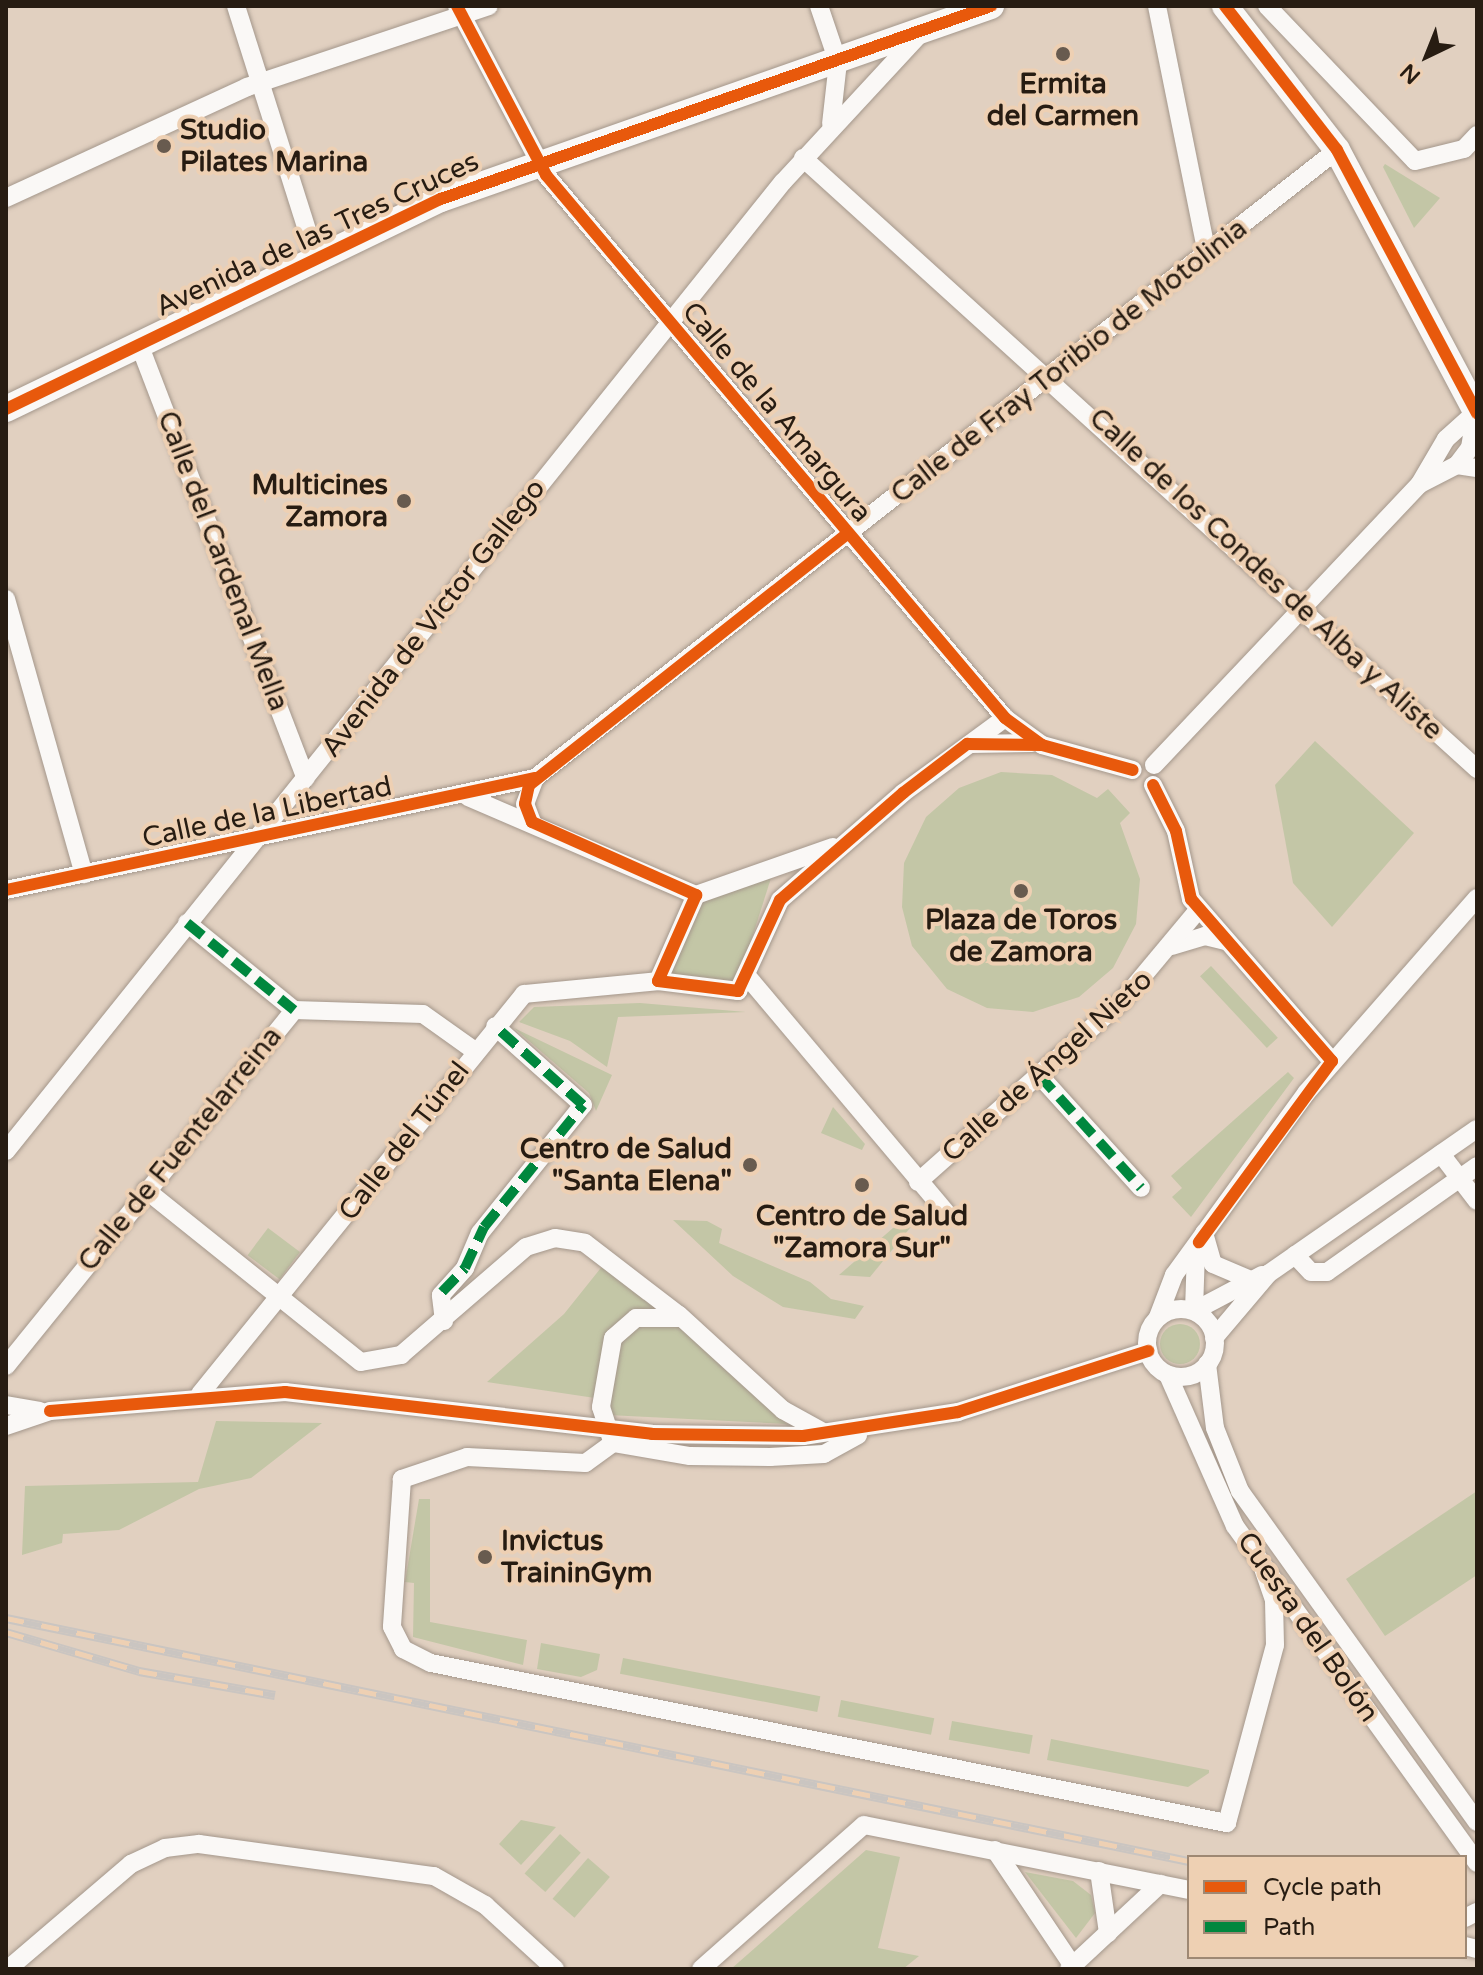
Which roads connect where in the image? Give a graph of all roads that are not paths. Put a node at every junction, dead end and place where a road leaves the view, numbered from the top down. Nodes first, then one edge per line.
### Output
1 (236, 6) edge
2 (489, 6) edge
3 (819, 6) edge
4 (991, 6) edge
5 (1157, 6) edge
6 (1225, 6) edge
7 (1267, 6) edge
8 (460, 10) edge
9 (918, 36) junction
10 (838, 62) junction
11 (803, 74) junction
12 (261, 82) junction
13 (833, 103) junction
14 (831, 124) junction
15 (1473, 146) edge
16 (1337, 150) junction
17 (803, 158) junction
18 (537, 163) junction
19 (6, 198) edge
20 (1207, 253) junction
21 (316, 258) junction
22 (670, 321) junction
23 (139, 344) junction
24 (1050, 377) junction
25 (6, 409) edge
26 (1477, 411) edge
27 (1457, 465) junction
28 (1477, 468) edge
29 (1419, 485) junction
30 (847, 534) junction
31 (6, 599) edge
32 (1303, 607) junction
33 (1005, 718) junction
34 (967, 744) junction
35 (1042, 745) junction
36 (1154, 765) junction
37 (1477, 769) edge
38 (1133, 770) junction
39 (306, 778) junction
40 (535, 778) junction
41 (1153, 785) junction
42 (464, 797) junction
43 (532, 822) junction
44 (256, 839) junction
45 (842, 843) junction
46 (768, 869) junction
47 (1182, 872) junction
48 (84, 874) junction
49 (6, 890) edge
50 (696, 895) junction
51 (1477, 898) edge
52 (780, 900) junction
53 (1198, 910) junction
54 (187, 923) junction
55 (1225, 941) junction
56 (1172, 946) junction
57 (747, 976) junction
58 (658, 981) junction
59 (294, 1010) junction
60 (495, 1026) junction
61 (475, 1051) junction
62 (1332, 1061) junction
63 (1039, 1075) junction
64 (1477, 1129) edge
65 (6, 1151) edge
66 (1441, 1154) junction
67 (1477, 1166) edge
68 (1458, 1180) junction
69 (918, 1182) junction
70 (1141, 1188) dead end
71 (146, 1190) junction
72 (1477, 1201) edge
73 (946, 1212) dead end
74 (1202, 1238) junction
75 (1295, 1255) junction
76 (1268, 1274) junction
77 (1249, 1279) junction
78 (278, 1300) junction
79 (1194, 1311) junction
80 (1158, 1317) junction
81 (683, 1319) junction
82 (444, 1321) junction
83 (1214, 1338) junction
84 (1148, 1351) junction
85 (1207, 1364) junction
86 (6, 1366) edge
87 (1168, 1375) junction
88 (200, 1394) junction
89 (6, 1405) edge
90 (50, 1411) junction
91 (6, 1426) edge
92 (867, 1430) junction
93 (832, 1434) junction
94 (608, 1436) junction
95 (1262, 1565) junction
96 (1318, 1644) junction
97 (1272, 1657) junction
98 (1477, 1822) edge
99 (1456, 1834) junction
100 (995, 1850) junction
101 (1458, 1855) edge
102 (1477, 1863) edge
103 (1099, 1871) junction
104 (1160, 1884) junction
105 (1187, 1890) edge
106 (1108, 1933) junction
107 (1072, 1968) edge
108 (8, 1969) edge
109 (555, 1969) edge
110 (701, 1969) edge

1 - 12 street
2 - 8 street
3 - 10 street
4 - 9 street, Avenida de Víctor Gallego
5 - 20 street
6 - 16 street
7 - 15 street
8 - 12 street
8 - 18 street, Calle de la Amargura
9 - 10 street, Avenida de Víctor Gallego
9 - 14 street, Avenida de Víctor Gallego
10 - 11 street, Avenida de las Tres Cruces
10 - 13 street
11 - 13 street
11 - 18 street, Avenida de las Tres Cruces
12 - 19 street
12 - 21 street
13 - 14 street
14 - 17 street, Avenida de Víctor Gallego
16 - 20 street, Calle de Fray Toribio de Motolinia
16 - 26 street
17 - 22 street, Avenida de Víctor Gallego
17 - 24 street, Calle de los Condes de Alba y Aliste
18 - 21 street, Avenida de las Tres Cruces
18 - 22 street, Calle de la Amargura
20 - 24 street, Calle de Fray Toribio de Motolinia
21 - 23 street, Avenida de las Tres Cruces
22 - 30 street, Calle de la Amargura
22 - 39 street, Avenida de Víctor Gallego
23 - 25 street, Avenida de las Tres Cruces
23 - 39 street, Calle del Cardenal Mella
24 - 30 street, Calle de Fray Toribio de Motolinia
24 - 32 street, Calle de los Condes de Alba y Aliste
26 - 27 street
26 - 29 street
27 - 28 street
27 - 29 street
29 - 32 street
30 - 33 street, Calle de la Amargura
30 - 40 street, Calle de Fray Toribio de Motolinia
31 - 48 street
32 - 36 street
32 - 37 street, Calle de los Condes de Alba y Aliste
33 - 34 street
33 - 35 street, Calle de la Amargura
34 - 35 street
34 - 45 street
35 - 38 street, Calle de la Amargura
36 - 38 street
36 - 41 street
38 - 41 street
39 - 44 street, Avenida de Víctor Gallego
40 - 42 street, Calle de la Libertad
40 - 43 street
41 - 47 street
42 - 43 street
42 - 44 street, Calle de la Libertad
43 - 50 street
44 - 48 street, Calle de la Libertad
44 - 54 street, Avenida de Víctor Gallego
45 - 46 street
45 - 52 street
46 - 50 street
46 - 52 street
47 - 53 street
47 - 56 street, Calle de Ángel Nieto
48 - 49 street, Calle de la Libertad
50 - 58 street
51 - 62 street
52 - 57 street
53 - 55 street
53 - 56 street, Calle de Ángel Nieto
54 - 59 street
54 - 65 street, Avenida de Víctor Gallego
55 - 56 street, Calle de Ángel Nieto
55 - 62 street
56 - 63 street, Calle de Ángel Nieto
57 - 58 street, Calle del Túnel
57 - 69 street
58 - 60 street, Calle del Túnel
59 - 61 street, Calle de Fuentelarreina
59 - 71 street, Calle de Fuentelarreina
60 - 61 street, Calle del Túnel
60 - 82 street
61 - 78 street, Calle del Túnel
62 - 74 street
63 - 69 street, Calle de Ángel Nieto
63 - 70 street
64 - 66 street
66 - 68 street
66 - 75 street
67 - 68 street
68 - 72 street
68 - 75 street
69 - 73 street
71 - 78 street
71 - 86 street, Calle de Fuentelarreina
74 - 77 street
74 - 79 street
74 - 80 street
75 - 76 street
76 - 77 street
76 - 83 street
77 - 79 street
78 - 82 street
78 - 88 street, Calle del Túnel
79 - 80 street
79 - 83 street
80 - 84 street
81 - 82 street
81 - 93 street
81 - 94 street
83 - 85 street
84 - 87 street
84 - 92 street
85 - 87 street
85 - 98 street, Cuesta del Bolón
87 - 95 street, Cuesta del Bolón
88 - 90 street
88 - 94 street
89 - 90 street
90 - 91 street
92 - 93 street
92 - 94 street
93 - 94 street
94 - 97 street
95 - 96 street, Cuesta del Bolón
95 - 97 street
96 - 97 street
96 - 99 street, Cuesta del Bolón
99 - 101 street
99 - 102 street, Cuesta del Bolón
100 - 103 street
100 - 107 street
100 - 110 street
103 - 104 street
103 - 106 street
104 - 105 street
104 - 106 street
106 - 107 street
108 - 109 street

